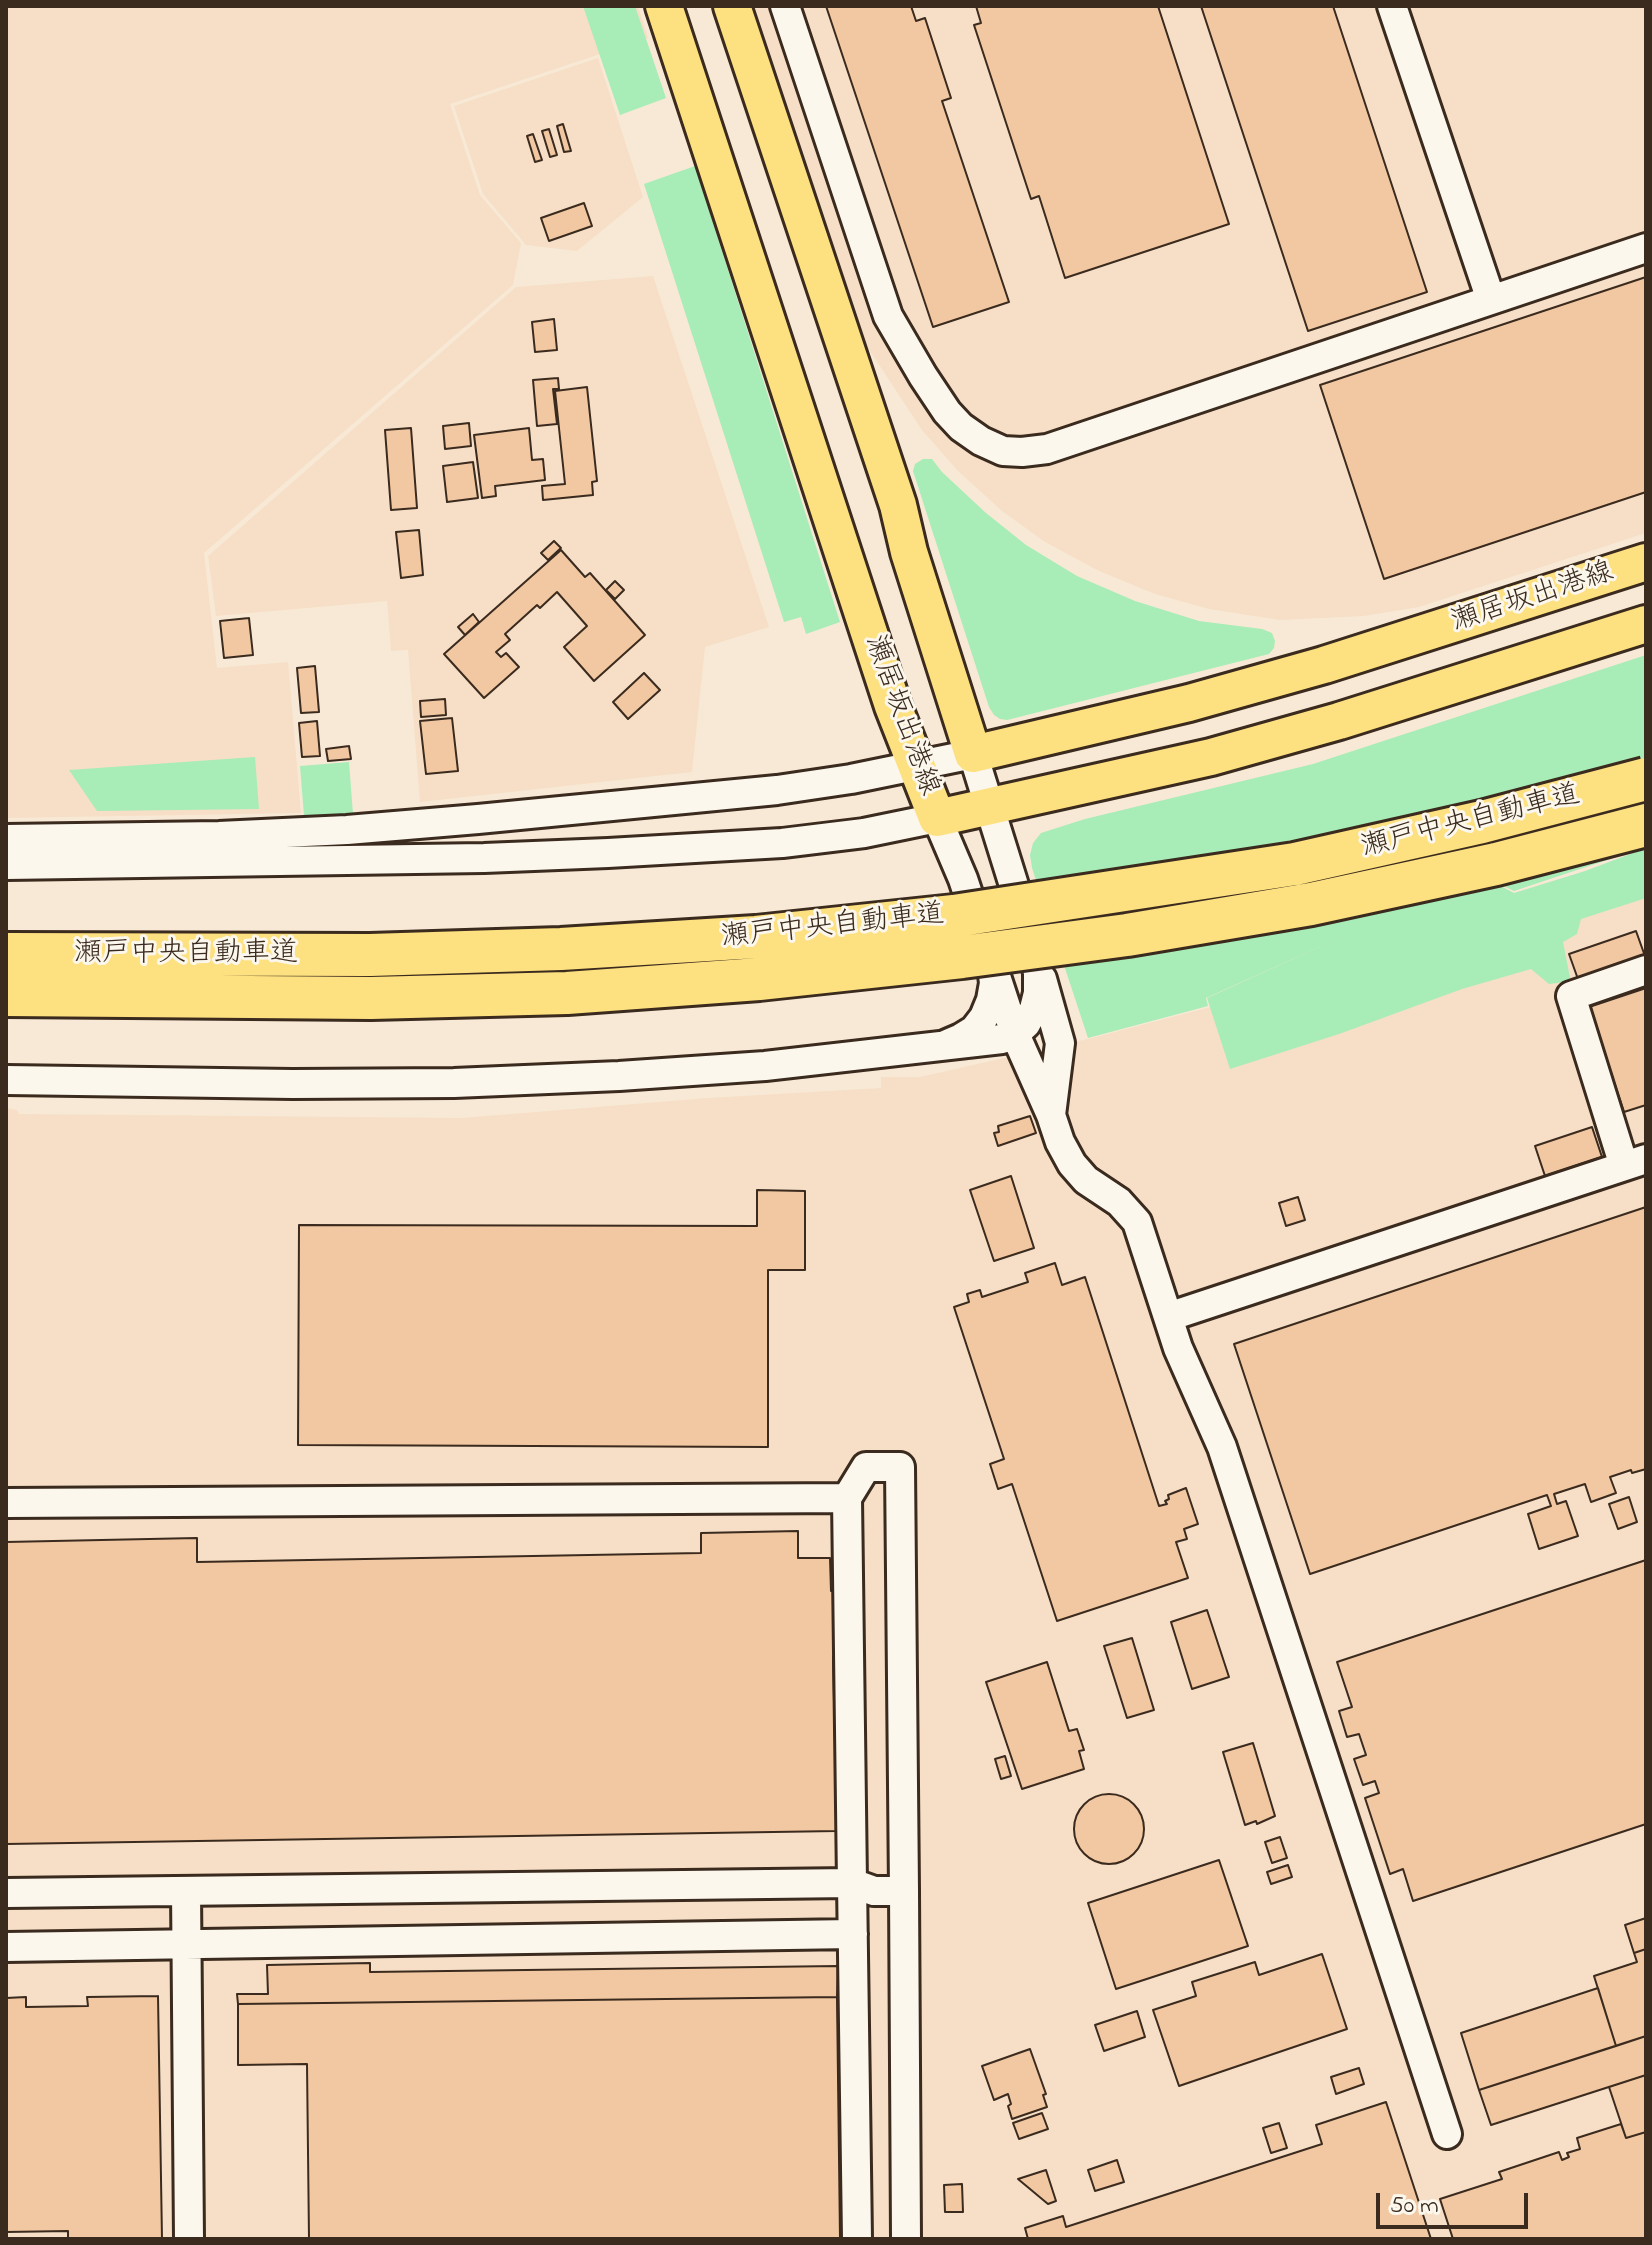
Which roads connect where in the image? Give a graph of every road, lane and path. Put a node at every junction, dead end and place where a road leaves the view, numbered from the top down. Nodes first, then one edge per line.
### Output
1 (664, 6) edge
2 (732, 6) edge
3 (785, 6) edge
4 (1392, 6) edge
5 (1646, 248) edge
6 (1491, 300) junction
7 (1646, 562) edge
8 (1646, 624) edge
9 (973, 754) junction
10 (917, 766) junction
11 (1646, 779) edge
12 (989, 807) junction
13 (937, 818) junction
14 (1646, 825) edge
15 (6, 839) edge
16 (6, 865) edge
17 (1031, 940) junction
18 (6, 954) edge
19 (992, 964) junction
20 (1646, 970) edge
21 (6, 995) edge
22 (1015, 1034) junction
23 (941, 1046) junction
24 (6, 1080) edge
25 (1051, 1115) junction
26 (1635, 1162) edge
27 (1168, 1317) junction
28 (847, 1498) junction
29 (6, 1503) edge
30 (852, 1883) junction
31 (186, 1891) junction
32 (904, 1891) junction
33 (6, 1893) edge
34 (853, 1934) junction
35 (187, 1945) junction
36 (6, 1947) edge
37 (1447, 2134) dead end
38 (189, 2239) edge
39 (857, 2239) edge
40 (906, 2239) edge

1 - 10 main road, 瀬居坂出港線
2 - 9 main road, 瀬居坂出港線
3 - 6 street
4 - 6 street
5 - 6 street
7 - 9 main road, 瀬居坂出港線
8 - 12 main road, 瀬居坂出港線
9 - 10 street
9 - 12 street
10 - 13 main road, 瀬居坂出港線
10 - 15 street
11 - 18 highway, 瀬戸中央自動車道, bridge
12 - 13 main road, 瀬居坂出港線
12 - 17 street
13 - 16 street
13 - 19 street
14 - 21 highway, 瀬戸中央自動車道, bridge
17 - 22 street
17 - 25 street
19 - 22 street
19 - 23 street
20 - 26 street
22 - 23 street
22 - 25 street
23 - 24 street
25 - 27 street
26 - 27 street
27 - 37 street
28 - 29 street
28 - 30 street
28 - 32 street
30 - 31 street
30 - 32 street
30 - 34 street
31 - 33 street
31 - 35 street
32 - 40 street
34 - 35 street
34 - 39 street
35 - 36 street
35 - 38 street

